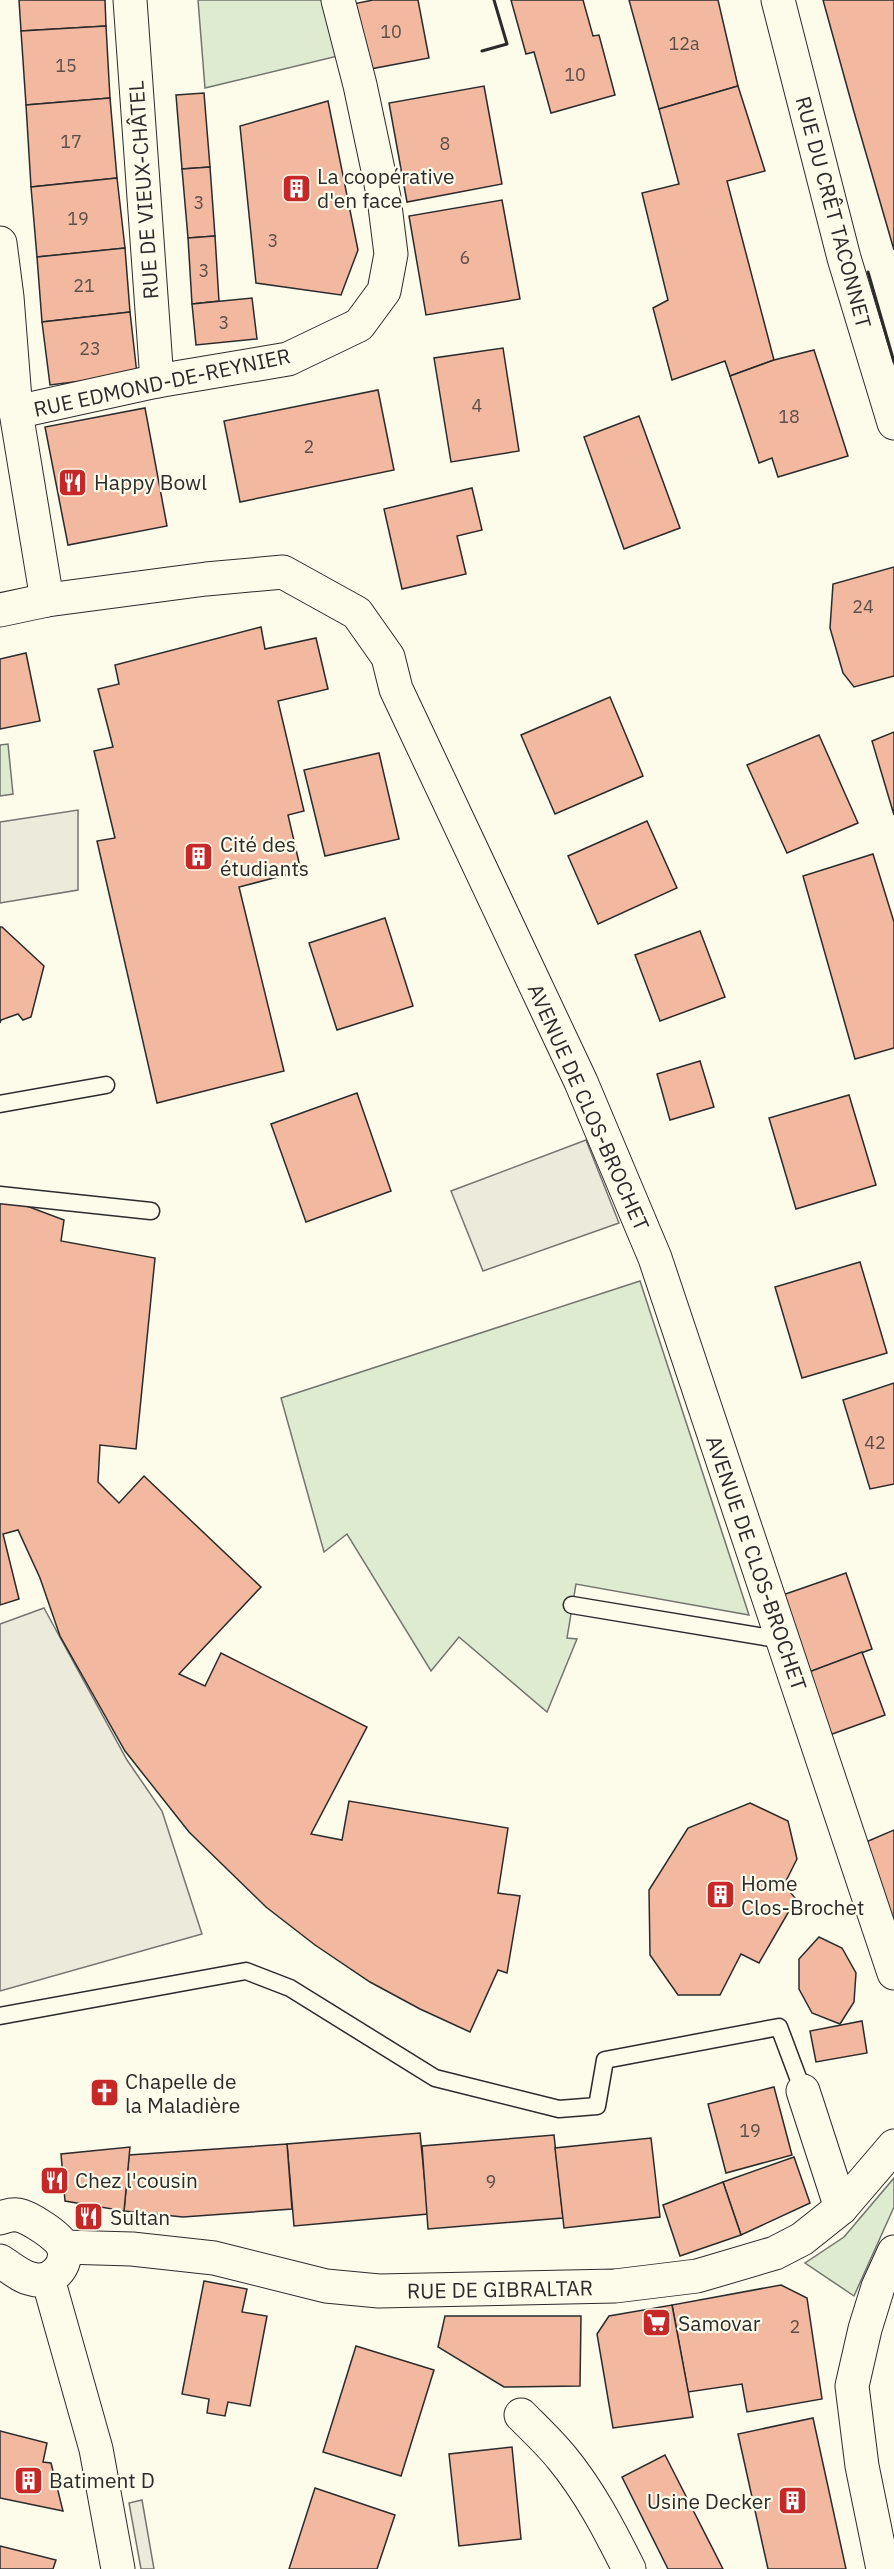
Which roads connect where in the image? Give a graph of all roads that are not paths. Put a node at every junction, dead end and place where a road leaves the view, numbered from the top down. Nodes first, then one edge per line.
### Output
1 (130, 0) edge
2 (338, 0) edge
3 (778, 0) edge
4 (0, 243) edge
5 (157, 381) junction
6 (16, 412) junction
7 (894, 423) edge
8 (47, 600) junction
9 (0, 610) edge
10 (106, 1086) dead end
11 (0, 1104) edge
12 (0, 1195) edge
13 (151, 1211) dead end
14 (572, 1605) dead end
15 (783, 1640) junction
16 (894, 1973) edge
17 (0, 2016) edge
18 (803, 2091) joint
19 (894, 2146) edge
20 (841, 2208) junction
21 (1, 2213) edge
22 (63, 2247) junction
23 (894, 2252) edge
24 (0, 2261) edge
25 (48, 2279) junction
26 (521, 2415) dead end
27 (118, 2569) edge
28 (629, 2569) edge
29 (883, 2569) edge

1 - 5 street, RUE DE VIEUX-CHÂTEL
2 - 5 street, RUE EDMOND-DE-REYNIER
3 - 7 street, RUE DU CRÊT TACONNET
4 - 6 street
5 - 6 street, RUE EDMOND-DE-REYNIER
6 - 8 street
8 - 9 street, AVENUE DE CLOS-BROCHET
8 - 15 street, AVENUE DE CLOS-BROCHET
10 - 11 lane
12 - 13 lane
14 - 15 lane
15 - 16 street, AVENUE DE CLOS-BROCHET
17 - 18 lane
18 - 20 street
19 - 20 street, RUE DE GIBRALTAR
20 - 22 street, RUE DE GIBRALTAR
21 - 22 street
22 - 25 street
23 - 29 street
24 - 25 street
25 - 27 street
26 - 28 street

